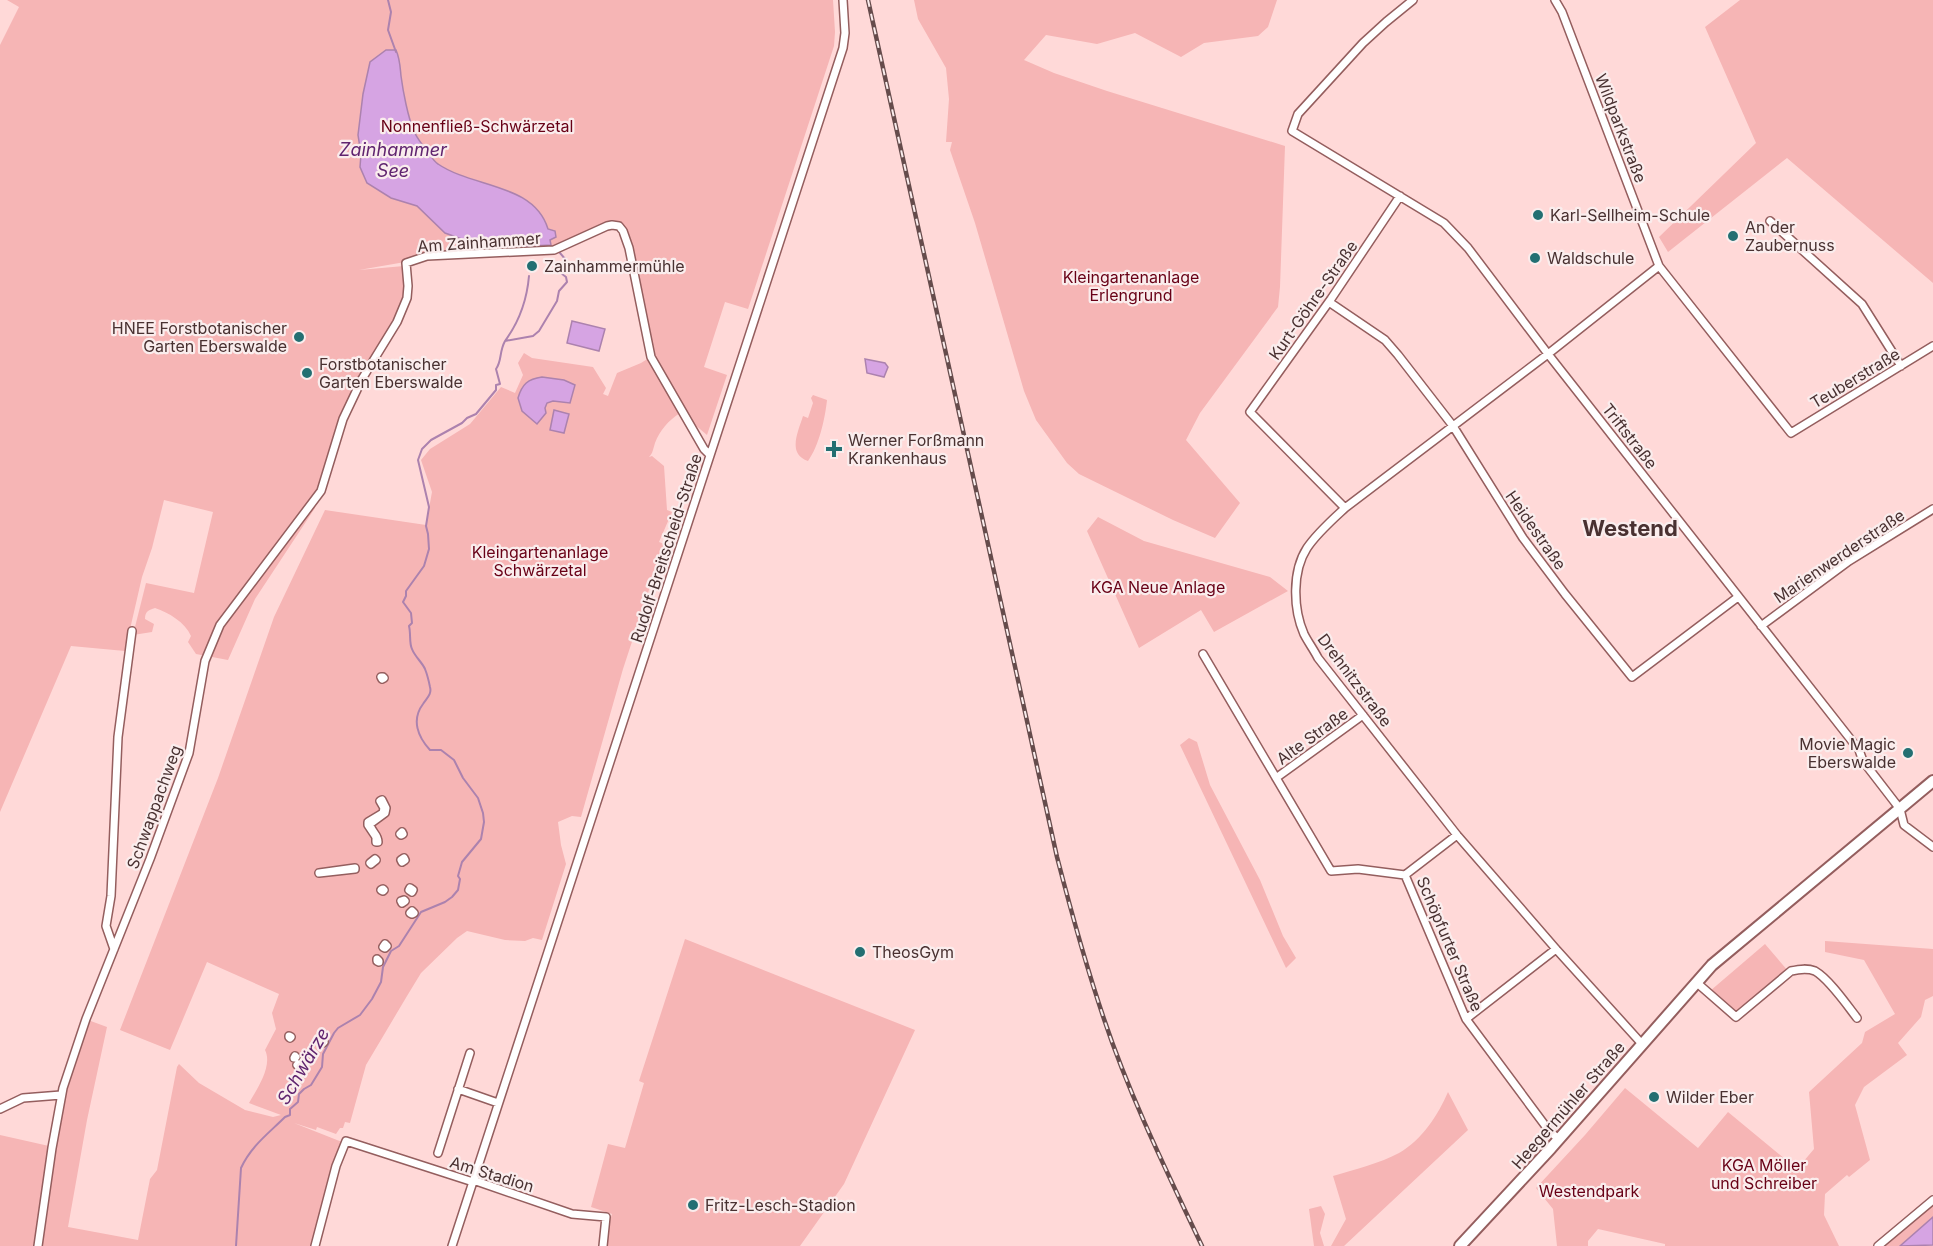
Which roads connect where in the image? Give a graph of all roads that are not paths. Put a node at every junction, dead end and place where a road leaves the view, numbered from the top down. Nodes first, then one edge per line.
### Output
1 (843, 0) edge
2 (1413, 0) edge
3 (1555, 0) edge
4 (1400, 196) junction
5 (1770, 221) dead end
6 (1659, 266) junction
7 (1329, 302) junction
8 (1933, 346) edge
9 (1548, 354) junction
10 (1901, 366) junction
11 (1453, 426) junction
12 (1791, 433) joint
13 (710, 455) junction
14 (321, 491) joint
15 (1345, 508) junction
16 (1933, 509) edge
17 (1738, 597) junction
18 (1761, 626) junction
19 (132, 631) dead end
20 (1203, 654) dead end
21 (1363, 715) junction
22 (1276, 778) junction
23 (1933, 781) edge
24 (382, 800) joint
25 (1900, 809) junction
26 (1457, 835) junction
27 (1933, 847) edge
28 (1405, 874) junction
29 (114, 949) junction
30 (1556, 949) junction
31 (1696, 982) junction
32 (1857, 1018) dead end
33 (1466, 1019) junction
34 (1642, 1044) junction
35 (470, 1053) dead end
36 (458, 1089) junction
37 (62, 1095) junction
38 (498, 1103) junction
39 (0, 1109) edge
40 (1559, 1139) junction
41 (438, 1153) dead end
42 (473, 1181) junction
43 (1933, 1200) edge
44 (38, 1246) edge
45 (315, 1246) edge
46 (452, 1246) edge
47 (603, 1246) edge
48 (1460, 1246) edge
49 (1878, 1246) edge

1 - 13 street, Rudolf-Breitscheid-Straße
2 - 4 street, Triftstraße
3 - 6 street, Wildparkstraße
4 - 7 street, Kurt-Göhre-Straße
4 - 9 street, Triftstraße
5 - 10 street
6 - 9 street, Drehnitzstraße
6 - 12 street, Wildparkstraße
7 - 11 street, Heidestraße
7 - 15 street, Kurt-Göhre-Straße
8 - 10 street, Teuberstraße
9 - 11 street, Drehnitzstraße
9 - 17 street, Triftstraße
10 - 12 street, Teuberstraße
11 - 15 street, Drehnitzstraße
11 - 17 street, Heidestraße
13 - 14 street, Am Zainhammer
13 - 38 street, Rudolf-Breitscheid-Straße
14 - 29 street, Schwappachweg
15 - 21 street, Drehnitzstraße
16 - 18 street, Marienwerderstraße
17 - 18 street, Triftstraße
18 - 25 street, Triftstraße
19 - 29 street, Schwappachweg
20 - 22 street, Schöpfurter Straße
21 - 22 street, Alte Straße
21 - 26 street, Drehnitzstraße
22 - 28 street, Schöpfurter Straße
23 - 25 main road, Heegermühler Straße
24 - 24 street
25 - 27 street, Triftstraße
25 - 31 main road, Heegermühler Straße
26 - 28 street
26 - 30 street, Drehnitzstraße
28 - 33 street, Schöpfurter Straße
29 - 37 street, Schwappachweg
30 - 33 street
30 - 34 street, Drehnitzstraße
31 - 32 street
31 - 34 main road, Heegermühler Straße
33 - 40 street, Schöpfurter Straße
34 - 40 main road, Heegermühler Straße
35 - 36 street
36 - 38 street
36 - 41 street
37 - 39 street
37 - 44 street, Schwappachweg
38 - 42 street, Rudolf-Breitscheid-Straße
40 - 48 main road, Heegermühler Straße
42 - 45 street, Am Stadion
42 - 46 street, Rudolf-Breitscheid-Straße
42 - 47 street, Am Stadion
43 - 49 street

